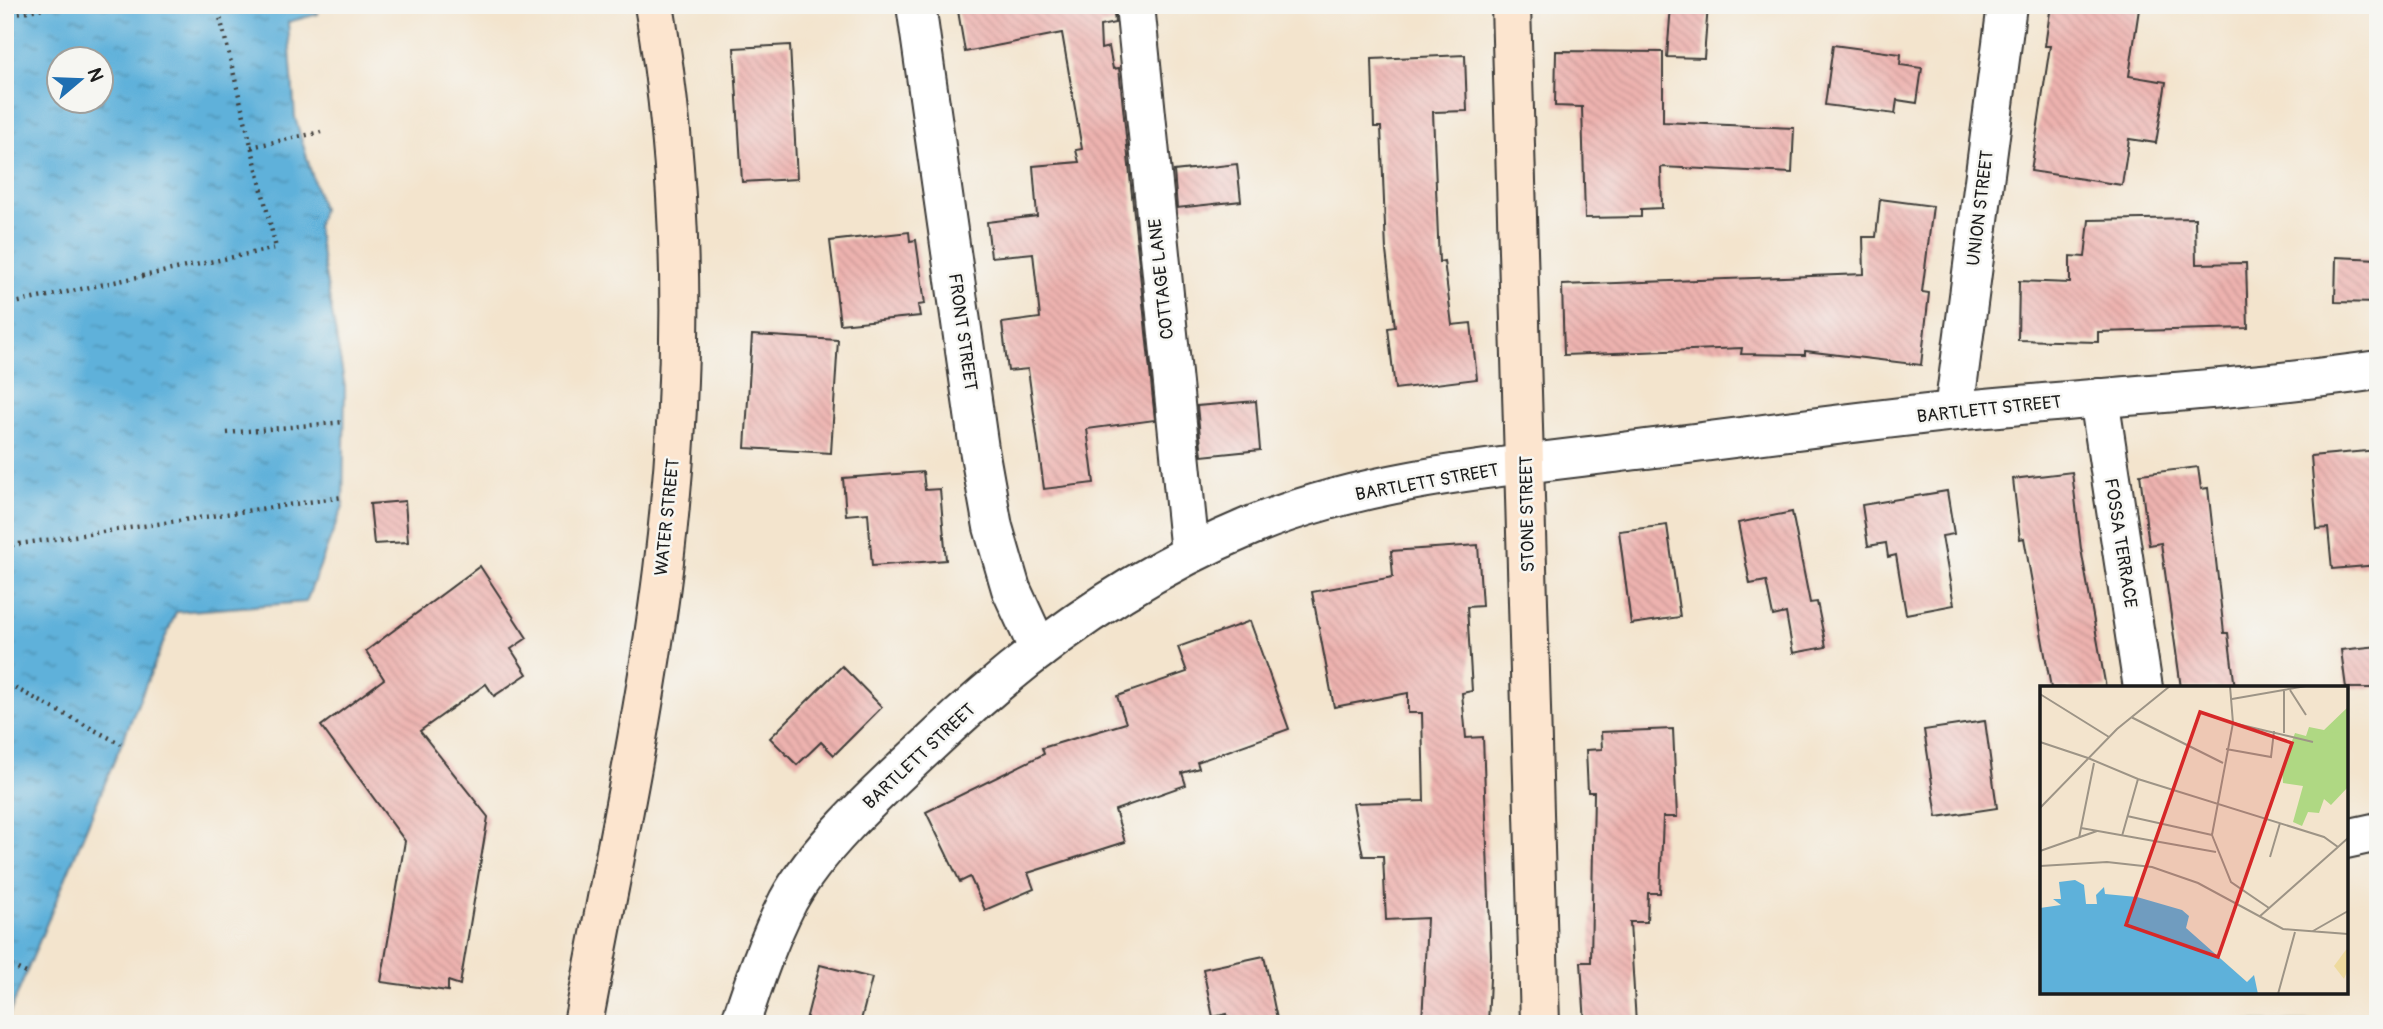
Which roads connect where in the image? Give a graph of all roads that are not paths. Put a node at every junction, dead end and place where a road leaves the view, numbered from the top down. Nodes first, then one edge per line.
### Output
1 (654, 5) edge
2 (916, 5) edge
3 (1135, 5) edge
4 (1511, 5) edge
5 (2007, 5) edge
6 (2378, 370) edge
7 (2099, 398) junction
8 (1954, 411) junction
9 (1526, 464) junction
10 (1189, 552) junction
11 (1040, 650) junction
12 (2143, 686) edge
13 (2378, 832) edge
14 (2348, 839) edge
15 (583, 1024) edge
16 (740, 1024) edge
17 (1540, 1024) edge

1 - 15 street, WATER STREET
2 - 11 street, FRONT STREET
3 - 10 street, COTTAGE LANE
4 - 9 street, STONE STREET
5 - 8 street, UNION STREET
6 - 7 street, BARTLETT STREET
7 - 8 street, BARTLETT STREET
7 - 12 street, FOSSA TERRACE
8 - 9 street, BARTLETT STREET
9 - 10 street, BARTLETT STREET
9 - 17 street, STONE STREET
10 - 11 street, BARTLETT STREET
11 - 16 street, BARTLETT STREET
13 - 14 street

